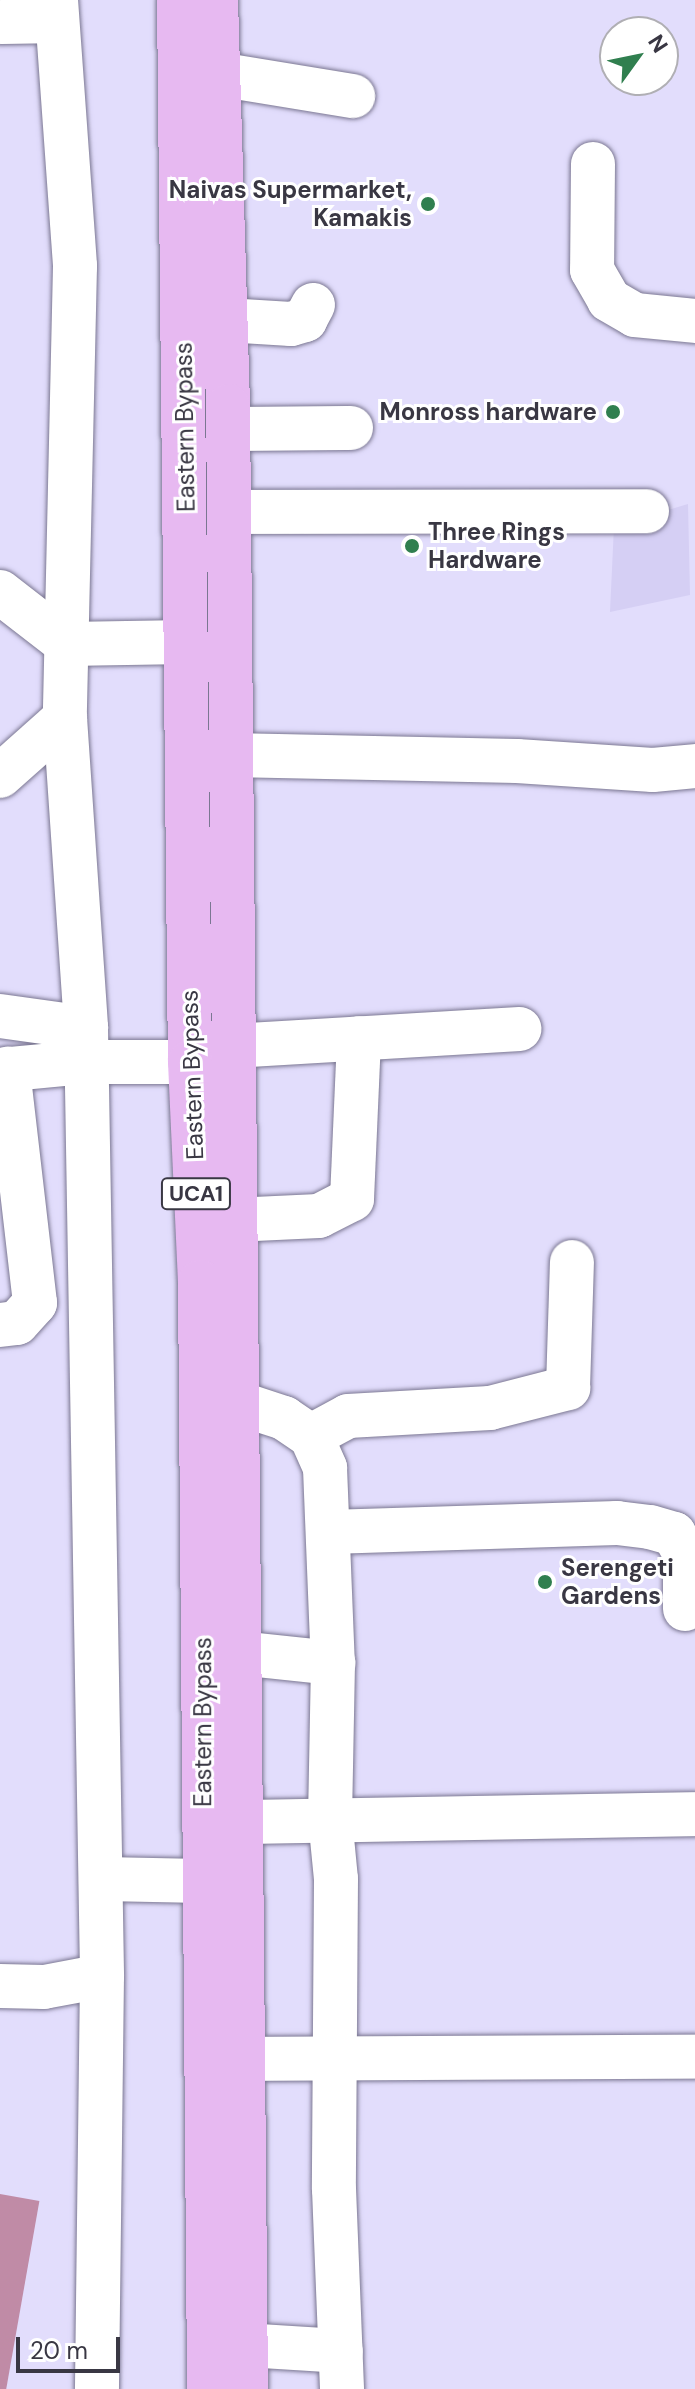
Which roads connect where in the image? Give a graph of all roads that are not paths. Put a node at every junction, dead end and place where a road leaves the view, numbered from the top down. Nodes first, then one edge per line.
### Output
1 (179, 0) edge
2 (216, 0) edge
3 (56, 10) edge
4 (0, 22) edge
5 (218, 74) junction
6 (353, 96) dead end
7 (593, 164) dead end
8 (313, 305) dead end
9 (226, 320) junction
10 (695, 321) edge
11 (351, 428) dead end
12 (229, 429) junction
13 (647, 511) dead end
14 (229, 512) junction
15 (0, 592) edge
16 (187, 642) junction
17 (67, 644) junction
18 (65, 718) junction
19 (230, 755) junction
20 (695, 766) edge
21 (0, 776) edge
22 (0, 1016) edge
23 (519, 1029) dead end
24 (359, 1038) junction
25 (86, 1045) junction
26 (232, 1046) junction
27 (190, 1062) junction
28 (4, 1070) edge
29 (11, 1176) edge
30 (233, 1220) junction
31 (572, 1262) dead end
32 (0, 1325) edge
33 (235, 1402) junction
34 (311, 1436) junction
35 (329, 1532) junction
36 (685, 1609) dead end
37 (238, 1653) junction
38 (333, 1663) junction
39 (695, 1814) edge
40 (330, 1818) junction
41 (240, 1822) junction
42 (101, 1879) junction
43 (205, 1881) junction
44 (102, 1976) junction
45 (0, 1986) edge
46 (695, 2057) edge
47 (245, 2059) junction
48 (335, 2059) junction
49 (245, 2345) junction
50 (342, 2370) edge
51 (97, 2389) edge
52 (209, 2389) edge
53 (246, 2389) edge

1 - 16 main road, Eastern Bypass / UCA1
2 - 5 main road, Eastern Bypass / UCA1
3 - 4 street
3 - 17 street
5 - 6 street
5 - 9 main road, Eastern Bypass / UCA1
7 - 10 street
8 - 9 street
9 - 12 main road, Eastern Bypass / UCA1
11 - 12 street
12 - 14 main road, Eastern Bypass / UCA1
13 - 14 street
14 - 19 main road, Eastern Bypass / UCA1
15 - 17 street
16 - 17 street
16 - 27 main road, Eastern Bypass / UCA1
17 - 18 street
18 - 21 street
18 - 25 street
19 - 20 street
19 - 26 main road, Eastern Bypass / UCA1
22 - 25 street
23 - 24 street
24 - 26 street
24 - 30 street
25 - 27 street
25 - 28 street
25 - 42 street
26 - 30 main road, Eastern Bypass / UCA1
27 - 43 main road, Eastern Bypass / UCA1
28 - 29 street
29 - 32 street
30 - 33 main road, Eastern Bypass / UCA1
31 - 34 street
33 - 34 street
33 - 37 main road, Eastern Bypass / UCA1
34 - 35 street
35 - 36 street
35 - 38 street
37 - 38 street
37 - 41 main road, Eastern Bypass / UCA1
38 - 40 street
39 - 40 street
40 - 41 street
40 - 48 street
41 - 47 main road, Eastern Bypass / UCA1
42 - 43 street
42 - 44 street
43 - 52 main road, Eastern Bypass / UCA1
44 - 45 street
44 - 51 street
46 - 48 street
47 - 48 street
47 - 49 main road, Eastern Bypass / UCA1
48 - 50 street
49 - 50 street
49 - 53 main road, Eastern Bypass / UCA1

